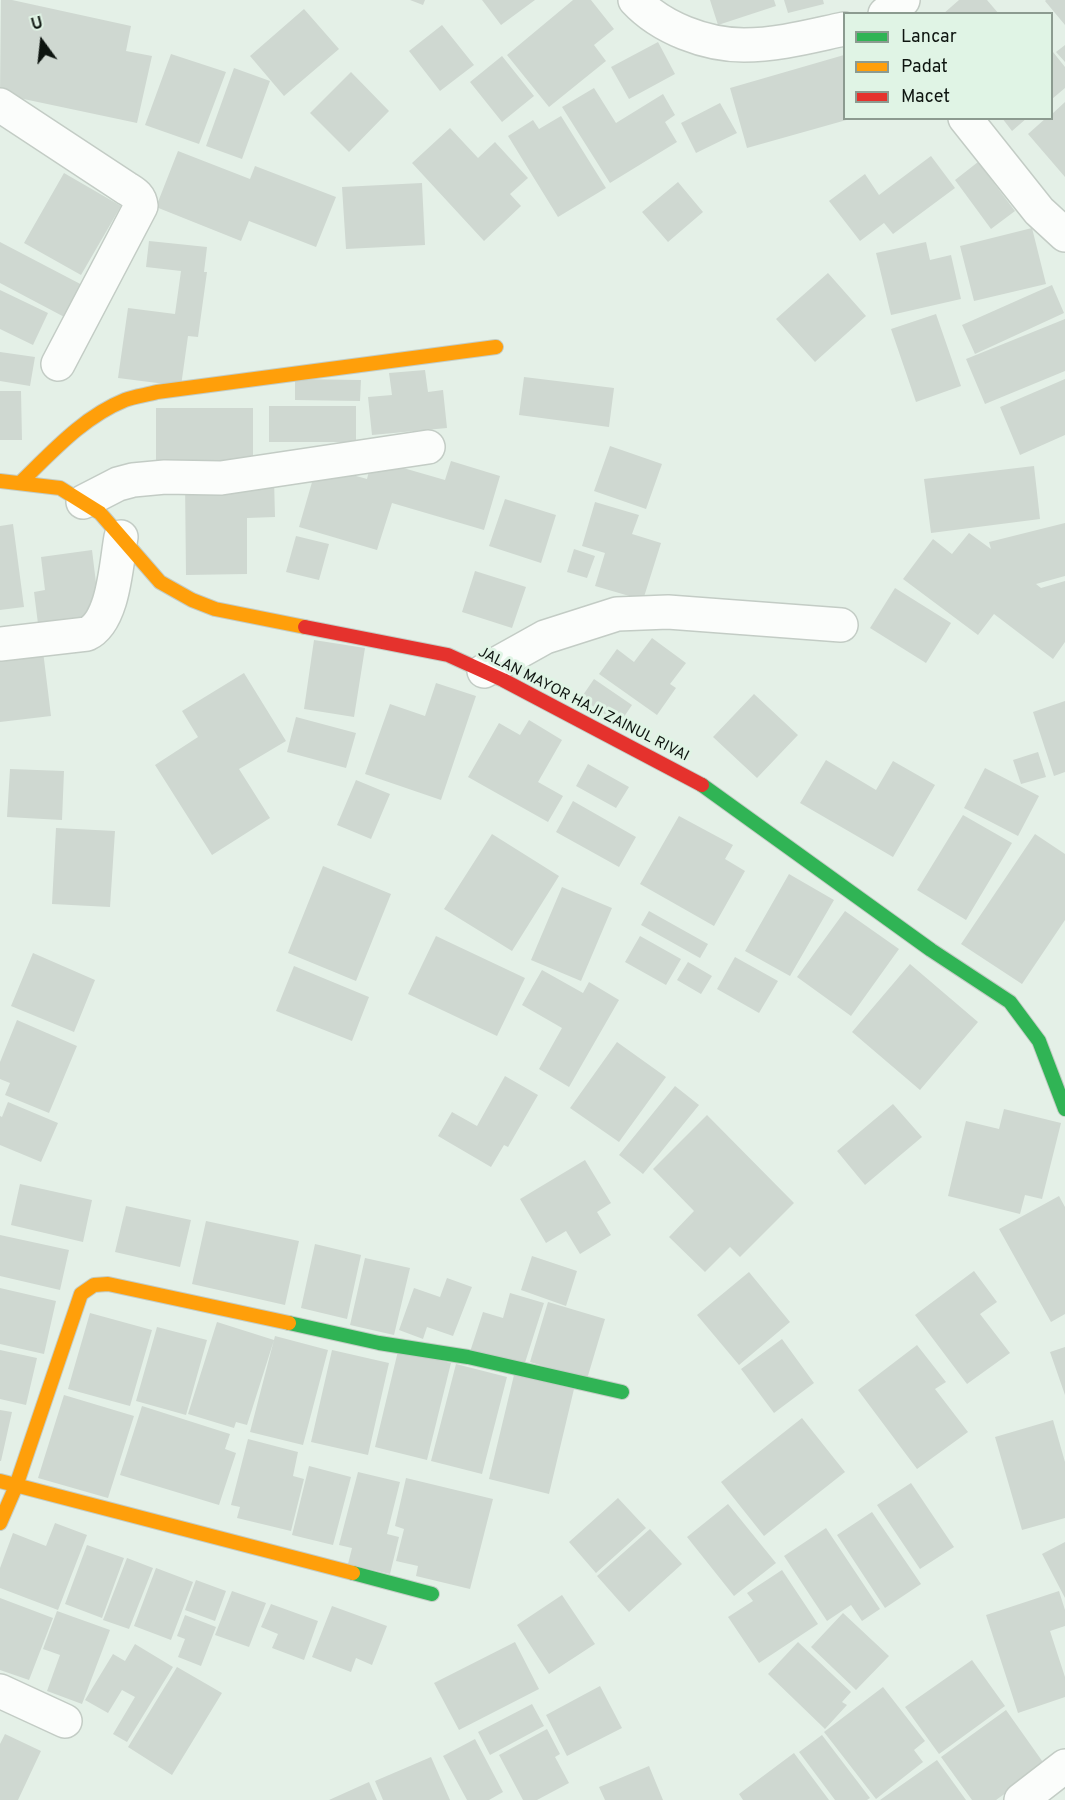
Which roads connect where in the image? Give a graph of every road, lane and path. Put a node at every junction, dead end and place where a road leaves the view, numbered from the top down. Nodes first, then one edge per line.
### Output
1 (635, 0) edge
2 (903, 0) edge
3 (888, 12) edge
4 (843, 29) edge
5 (0, 105) edge
6 (967, 120) edge
7 (1065, 235) edge
8 (496, 347) dead end
9 (58, 364) dead end
10 (428, 447) dead end
11 (0, 481) edge
12 (20, 483) junction
13 (84, 502) junction
14 (121, 537) junction
15 (842, 625) dead end
16 (0, 644) edge
17 (484, 671) junction
18 (1065, 1110) edge
19 (622, 1392) dead end
20 (0, 1481) edge
21 (16, 1486) junction
22 (0, 1523) edge
23 (432, 1594) dead end
24 (0, 1691) edge
25 (65, 1721) dead end
26 (1065, 1766) edge
27 (1021, 1800) edge

1 - 4 street
2 - 3 street
5 - 9 street
6 - 7 street
8 - 12 street
10 - 13 street
11 - 12 street, JALAN MAYOR HAJI ZAINUL RIVAI
12 - 13 street, JALAN MAYOR HAJI ZAINUL RIVAI
13 - 14 street, JALAN MAYOR HAJI ZAINUL RIVAI
14 - 16 street
14 - 17 street, JALAN MAYOR HAJI ZAINUL RIVAI
15 - 17 street
17 - 18 street, JALAN MAYOR HAJI ZAINUL RIVAI
19 - 21 street
20 - 21 street
21 - 22 street
21 - 23 street
24 - 25 street
26 - 27 street

